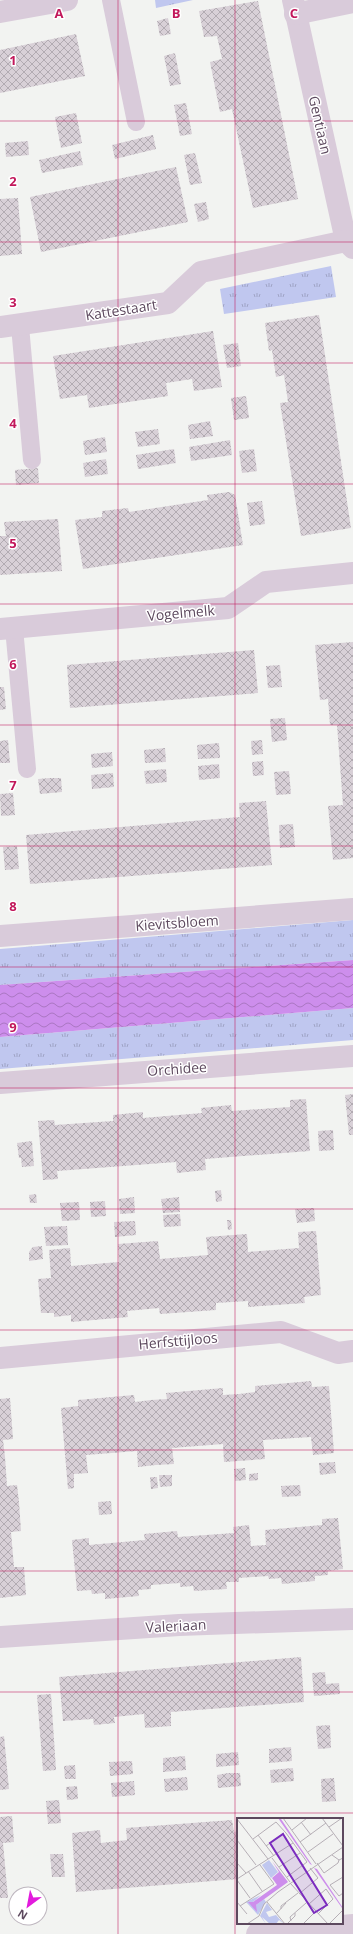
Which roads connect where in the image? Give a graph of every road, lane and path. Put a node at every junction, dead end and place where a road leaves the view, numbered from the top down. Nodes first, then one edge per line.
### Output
1 (67, 0) edge
2 (111, 0) edge
3 (353, 2) edge
4 (294, 7) edge
5 (0, 12) edge
6 (136, 122) dead end
7 (350, 245) edge
8 (10, 326) edge
9 (32, 460) dead end
10 (353, 573) edge
11 (7, 629) edge
12 (27, 769) dead end
13 (353, 909) edge
14 (0, 936) edge
15 (353, 1056) edge
16 (0, 1082) edge
17 (353, 1351) edge
18 (0, 1358) edge
19 (353, 1620) edge
20 (0, 1637) edge
21 (353, 1925) edge
22 (257, 1934) edge

1 - 5 street
2 - 6 lane
3 - 4 street
4 - 7 street, Gentiaan
7 - 8 street, Kattestaart
8 - 9 lane
10 - 11 street, Vogelmelk
11 - 12 lane
13 - 14 street, Kievitsbloem
15 - 16 street, Orchidee
17 - 18 street, Herfsttijloos
19 - 20 street, Valeriaan
21 - 22 street

